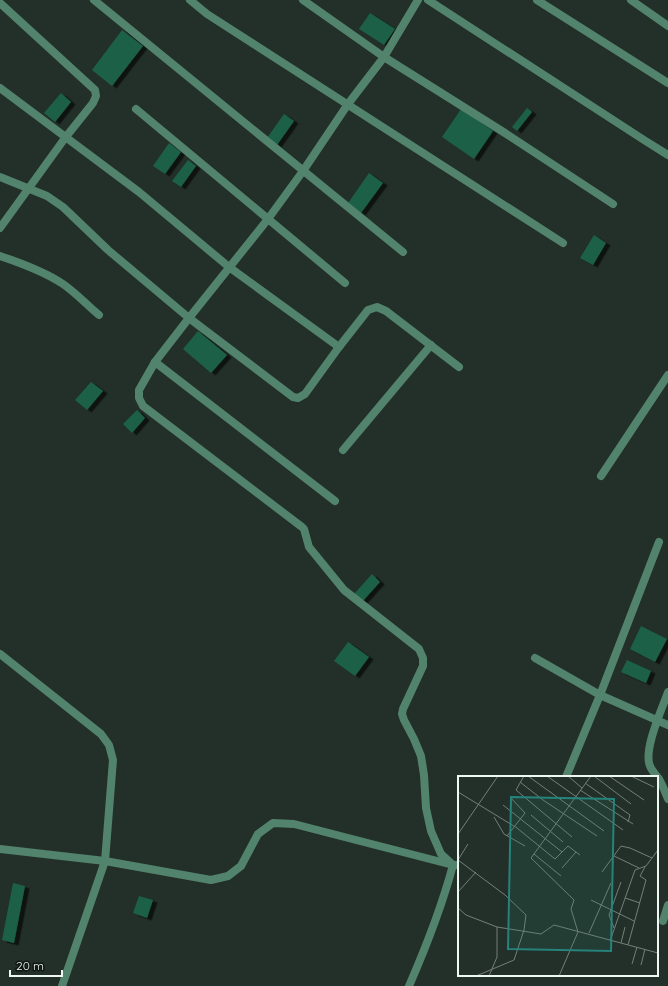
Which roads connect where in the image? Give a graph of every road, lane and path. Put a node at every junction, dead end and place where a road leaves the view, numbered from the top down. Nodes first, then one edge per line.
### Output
1 (94, 0) edge
2 (190, 0) edge
3 (303, 0) edge
4 (418, 0) edge
5 (428, 0) edge
6 (537, 0) edge
7 (631, 0) edge
8 (0, 3) edge
9 (668, 26) edge
10 (384, 57) junction
11 (668, 83) edge
12 (0, 88) edge
13 (348, 104) junction
14 (136, 109) dead end
15 (66, 138) junction
16 (668, 155) edge
17 (303, 171) junction
18 (0, 177) edge
19 (28, 189) junction
20 (613, 204) dead end
21 (268, 219) junction
22 (0, 228) edge
23 (563, 243) dead end
24 (403, 252) dead end
25 (0, 256) edge
26 (229, 267) junction
27 (345, 283) dead end
28 (99, 315) dead end
29 (189, 318) junction
30 (431, 345) junction
31 (339, 347) junction
32 (155, 362) junction
33 (459, 367) dead end
34 (668, 375) edge
35 (343, 450) dead end
36 (601, 476) dead end
37 (335, 501) dead end
38 (660, 542) dead end
39 (0, 654) edge
40 (535, 658) dead end
41 (668, 692) edge
42 (600, 695) junction
43 (657, 720) junction
44 (668, 725) edge
45 (566, 776) edge
46 (656, 776) edge
47 (658, 779) edge
48 (668, 799) edge
49 (0, 849) edge
50 (105, 861) junction
51 (456, 865) edge
52 (668, 905) edge
53 (663, 920) edge
54 (62, 986) edge
55 (409, 986) edge

1 - 17 street
2 - 13 street
3 - 10 street
4 - 10 street
5 - 16 street
6 - 11 street
7 - 9 street
8 - 15 street
10 - 13 street
10 - 20 street
12 - 15 street
13 - 17 street
13 - 23 street
14 - 21 street
15 - 19 street
15 - 26 street
17 - 21 street
17 - 24 street
18 - 19 street
19 - 22 street
19 - 29 street
21 - 26 street
21 - 27 street
25 - 28 street
26 - 29 street
26 - 31 street
29 - 31 street
29 - 32 street
30 - 31 street
30 - 33 street
30 - 35 street
32 - 37 street
32 - 51 street
34 - 36 street
38 - 42 street
39 - 50 street
40 - 42 street
41 - 43 street
42 - 43 street
42 - 45 street
43 - 44 street
43 - 46 street
47 - 48 street
49 - 50 street
50 - 51 street
50 - 54 street
51 - 55 street
52 - 53 street

